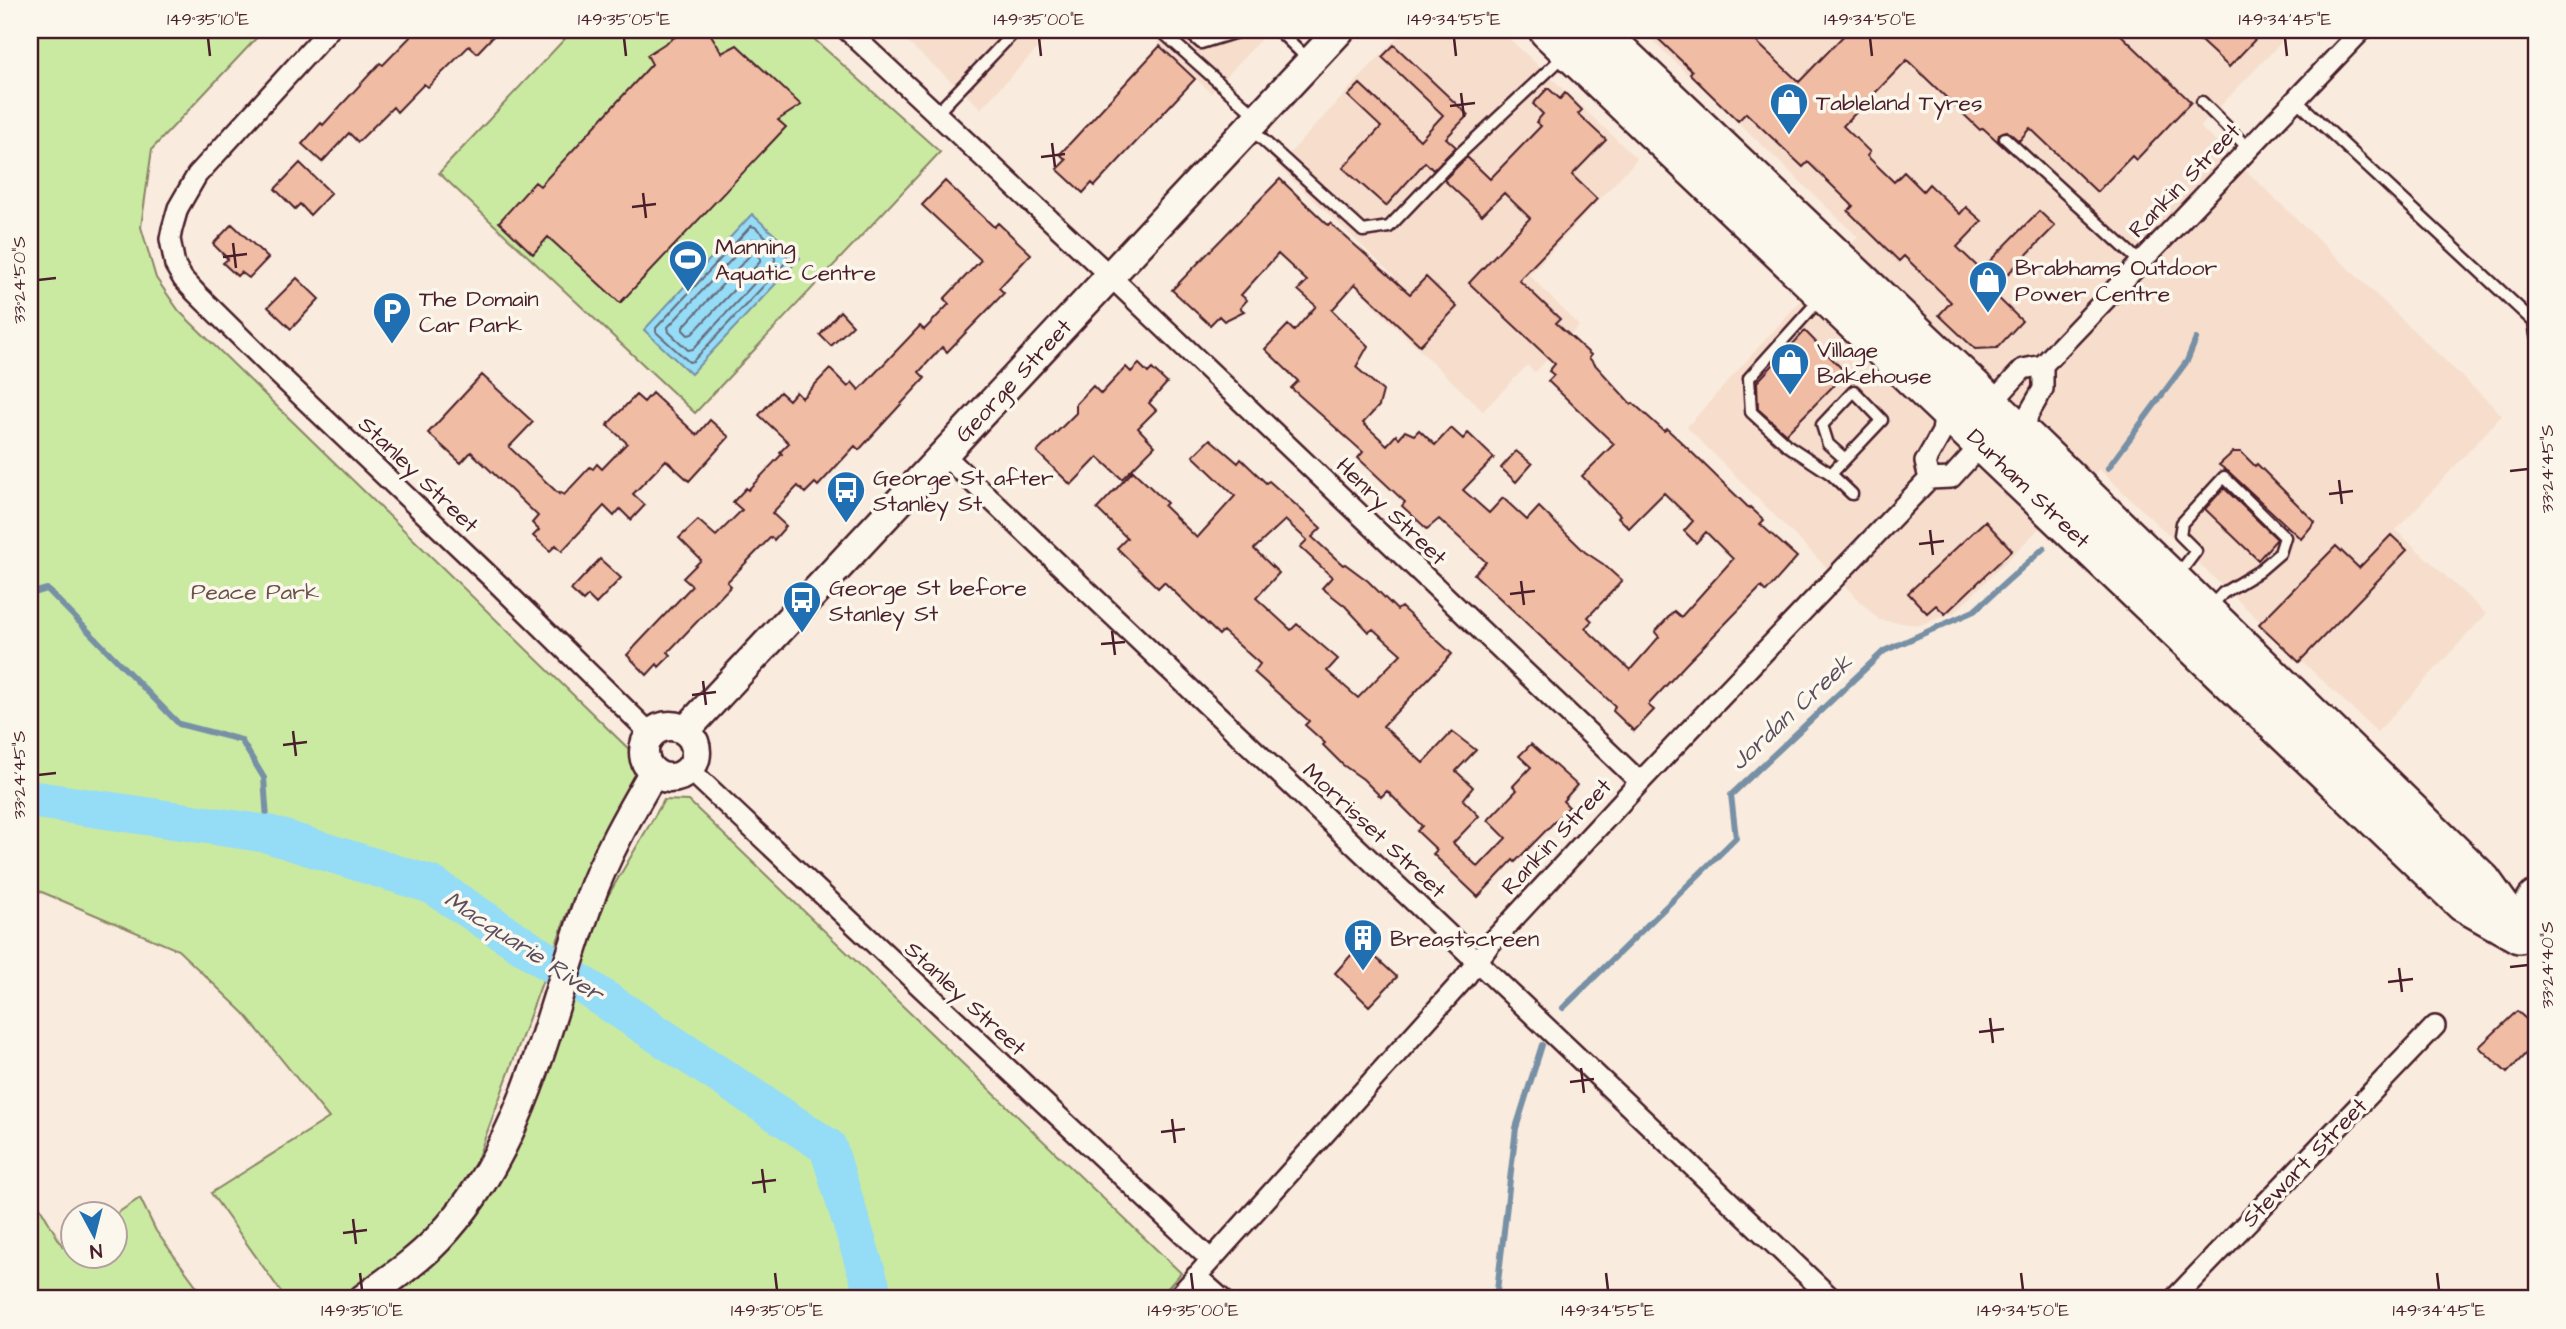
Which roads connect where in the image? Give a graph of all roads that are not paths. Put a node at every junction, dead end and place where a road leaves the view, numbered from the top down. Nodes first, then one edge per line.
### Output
1 (329, 30) edge
2 (848, 30) edge
3 (1016, 30) edge
4 (1160, 30) edge
5 (1186, 30) edge
6 (1242, 30) edge
7 (1278, 30) edge
8 (1340, 30) edge
9 (2362, 30) edge
10 (1572, 37) edge
11 (1310, 62) junction
12 (2296, 100) junction
13 (2202, 102) dead end
14 (937, 113) junction
15 (1253, 123) junction
16 (2005, 138) dead end
17 (2248, 148) junction
18 (2140, 262) junction
19 (1110, 276) junction
20 (1825, 293) junction
21 (2536, 335) edge
22 (2043, 365) junction
23 (1990, 405) junction
24 (1945, 408) junction
25 (2024, 436) junction
26 (1982, 444) junction
27 (944, 454) junction
28 (1845, 459) junction
29 (1831, 474) junction
30 (1929, 479) junction
31 (1852, 494) dead end
32 (2173, 581) junction
33 (2205, 612) junction
34 (686, 730) junction
35 (651, 734) junction
36 (690, 770) junction
37 (653, 773) junction
38 (1640, 782) junction
39 (2536, 900) edge
40 (2531, 936) edge
41 (1478, 961) junction
42 (2435, 1026) dead end
43 (1211, 1260) junction
44 (1196, 1276) junction
45 (363, 1299) edge
46 (1176, 1299) edge
47 (1222, 1299) edge
48 (1832, 1299) edge
49 (2174, 1299) edge

1 - 35 street, Stanley Street
2 - 14 street, Henry Street
3 - 14 lane
4 - 15 lane
5 - 6 lane
7 - 11 lane
8 - 11 main road, George Street
9 - 12 street, Rankin Street
10 - 15 lane
10 - 20 highway, Durham Street
10 - 23 highway, Durham Street
11 - 15 main road, George Street
12 - 17 street, Rankin Street
12 - 21 lane
13 - 17 lane
14 - 19 street, Henry Street
15 - 19 main road, George Street
16 - 18 lane
17 - 18 street, Rankin Street
18 - 22 street, Rankin Street
19 - 27 main road, George Street
19 - 38 street, Henry Street
20 - 24 highway, Durham Street
20 - 29 lane
22 - 23 street, Rankin Street
22 - 25 street
23 - 25 highway, Durham Street
23 - 26 street
24 - 26 highway, Durham Street
24 - 30 street
25 - 32 highway, Durham Street
26 - 30 street, Rankin Street
26 - 40 highway, Durham Street
27 - 34 main road, George Street
27 - 41 street, Morrisset Street
28 - 28 lane
28 - 29 lane
29 - 31 lane
30 - 38 street, Rankin Street
32 - 33 highway, Durham Street
32 - 33 lane
33 - 40 highway, Durham Street
34 - 35 main road
34 - 36 main road
35 - 37 main road
36 - 37 main road
36 - 43 street, Stanley Street
37 - 45 main road
38 - 41 street, Rankin Street
39 - 40 highway
41 - 43 street, Rankin Street
41 - 48 street, Morrisset Street
42 - 49 street, Stewart Street
43 - 44 street, Rankin Street
44 - 46 street, Rankin Street
44 - 47 street

